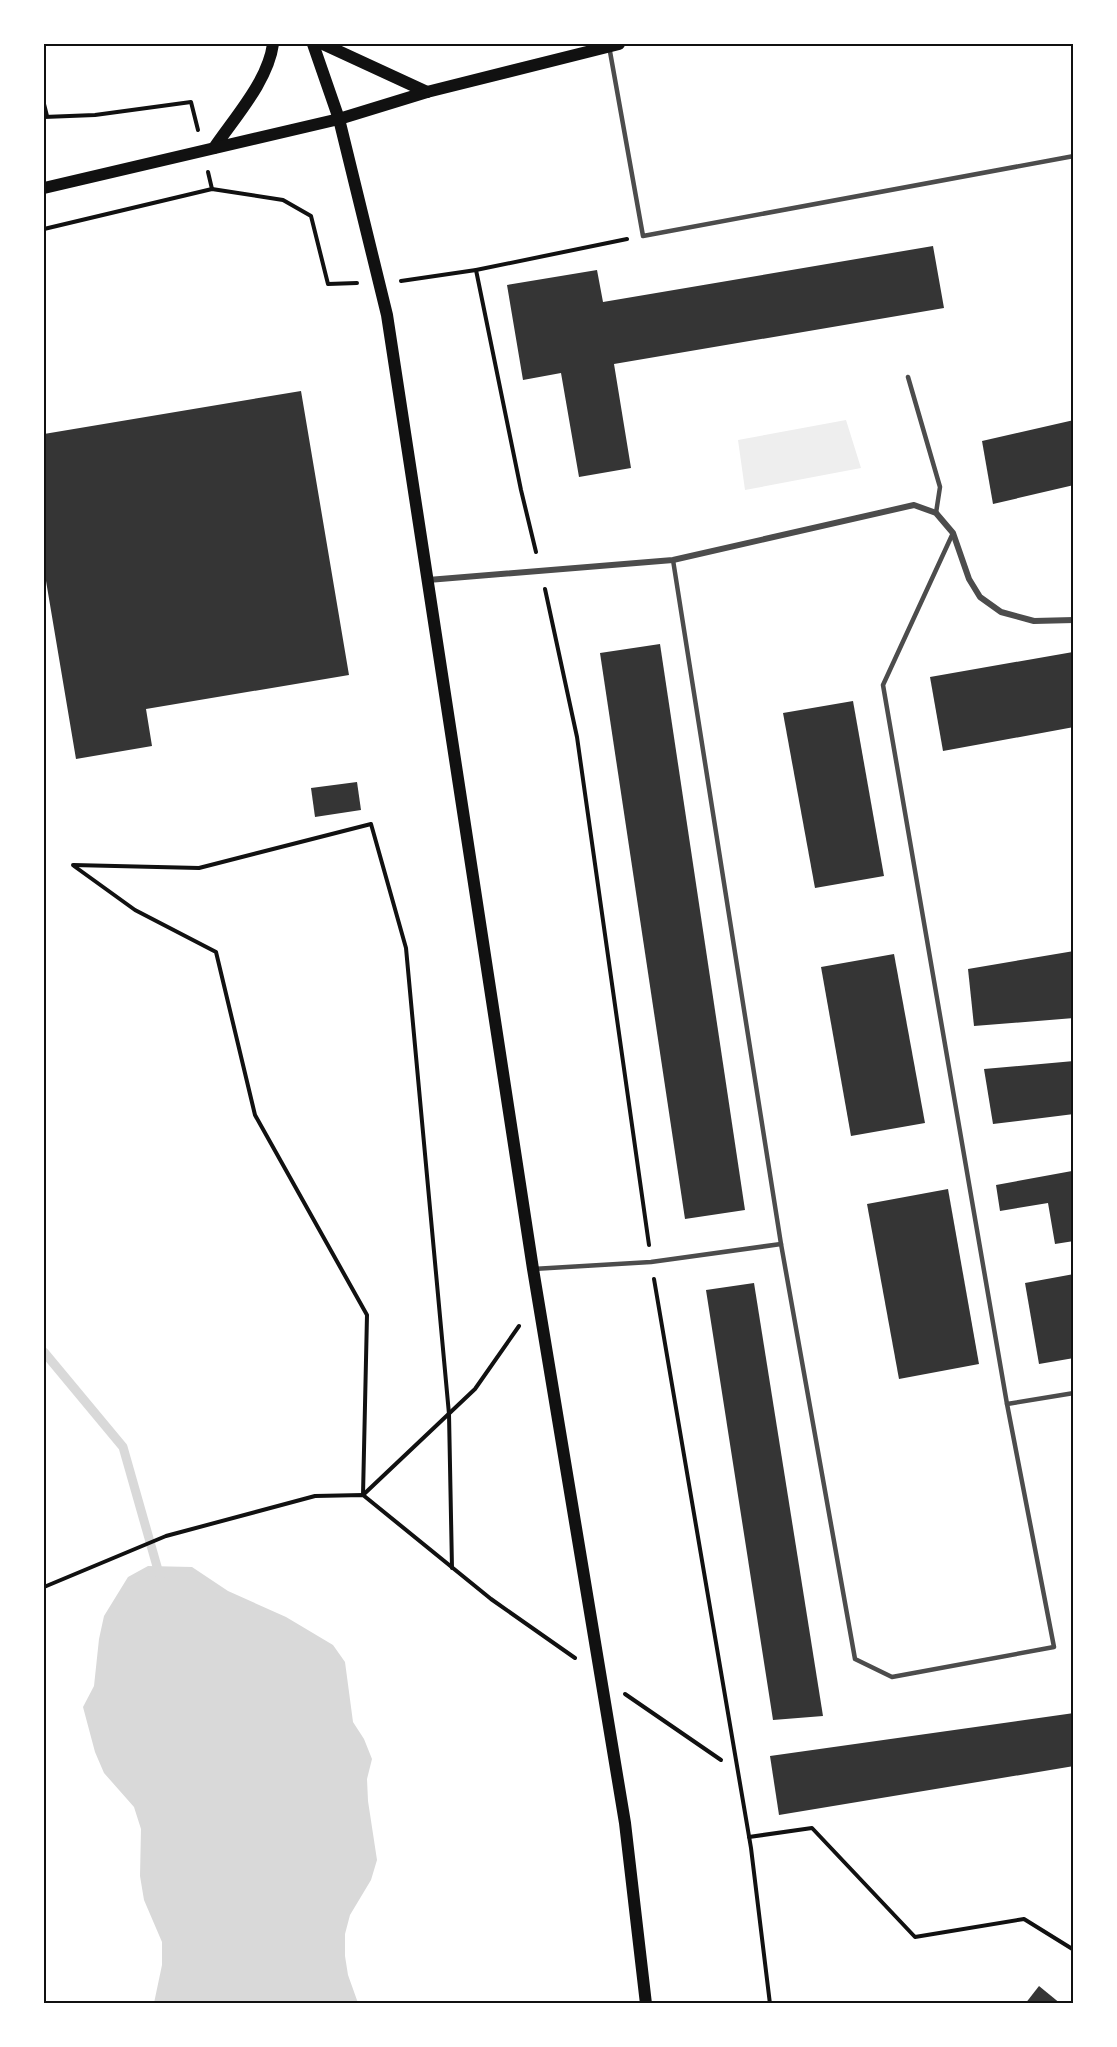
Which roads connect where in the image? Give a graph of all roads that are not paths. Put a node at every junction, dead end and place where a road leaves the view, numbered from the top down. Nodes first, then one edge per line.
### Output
1 (273, 44) edge
2 (313, 44) edge
3 (323, 44) edge
4 (612, 44) edge
5 (427, 92) junction
6 (339, 119) junction
7 (208, 149) junction
8 (1074, 156) edge
9 (44, 188) edge
10 (908, 377) dead end
11 (936, 513) junction
12 (952, 533) junction
13 (673, 560) junction
14 (428, 580) junction
15 (1074, 620) edge
16 (781, 1244) junction
17 (533, 1269) junction
18 (1074, 1393) edge
19 (1007, 1404) junction
20 (646, 2004) edge

1 - 7 main road
2 - 6 main road
3 - 5 main road
4 - 5 main road
4 - 8 lane
5 - 6 main road
6 - 7 main road
6 - 14 main road
7 - 9 main road
10 - 11 lane
11 - 12 street
11 - 13 street
12 - 15 street
12 - 19 lane
13 - 14 street
13 - 16 lane
14 - 17 main road
16 - 17 lane
16 - 19 lane
17 - 20 main road
18 - 19 lane

